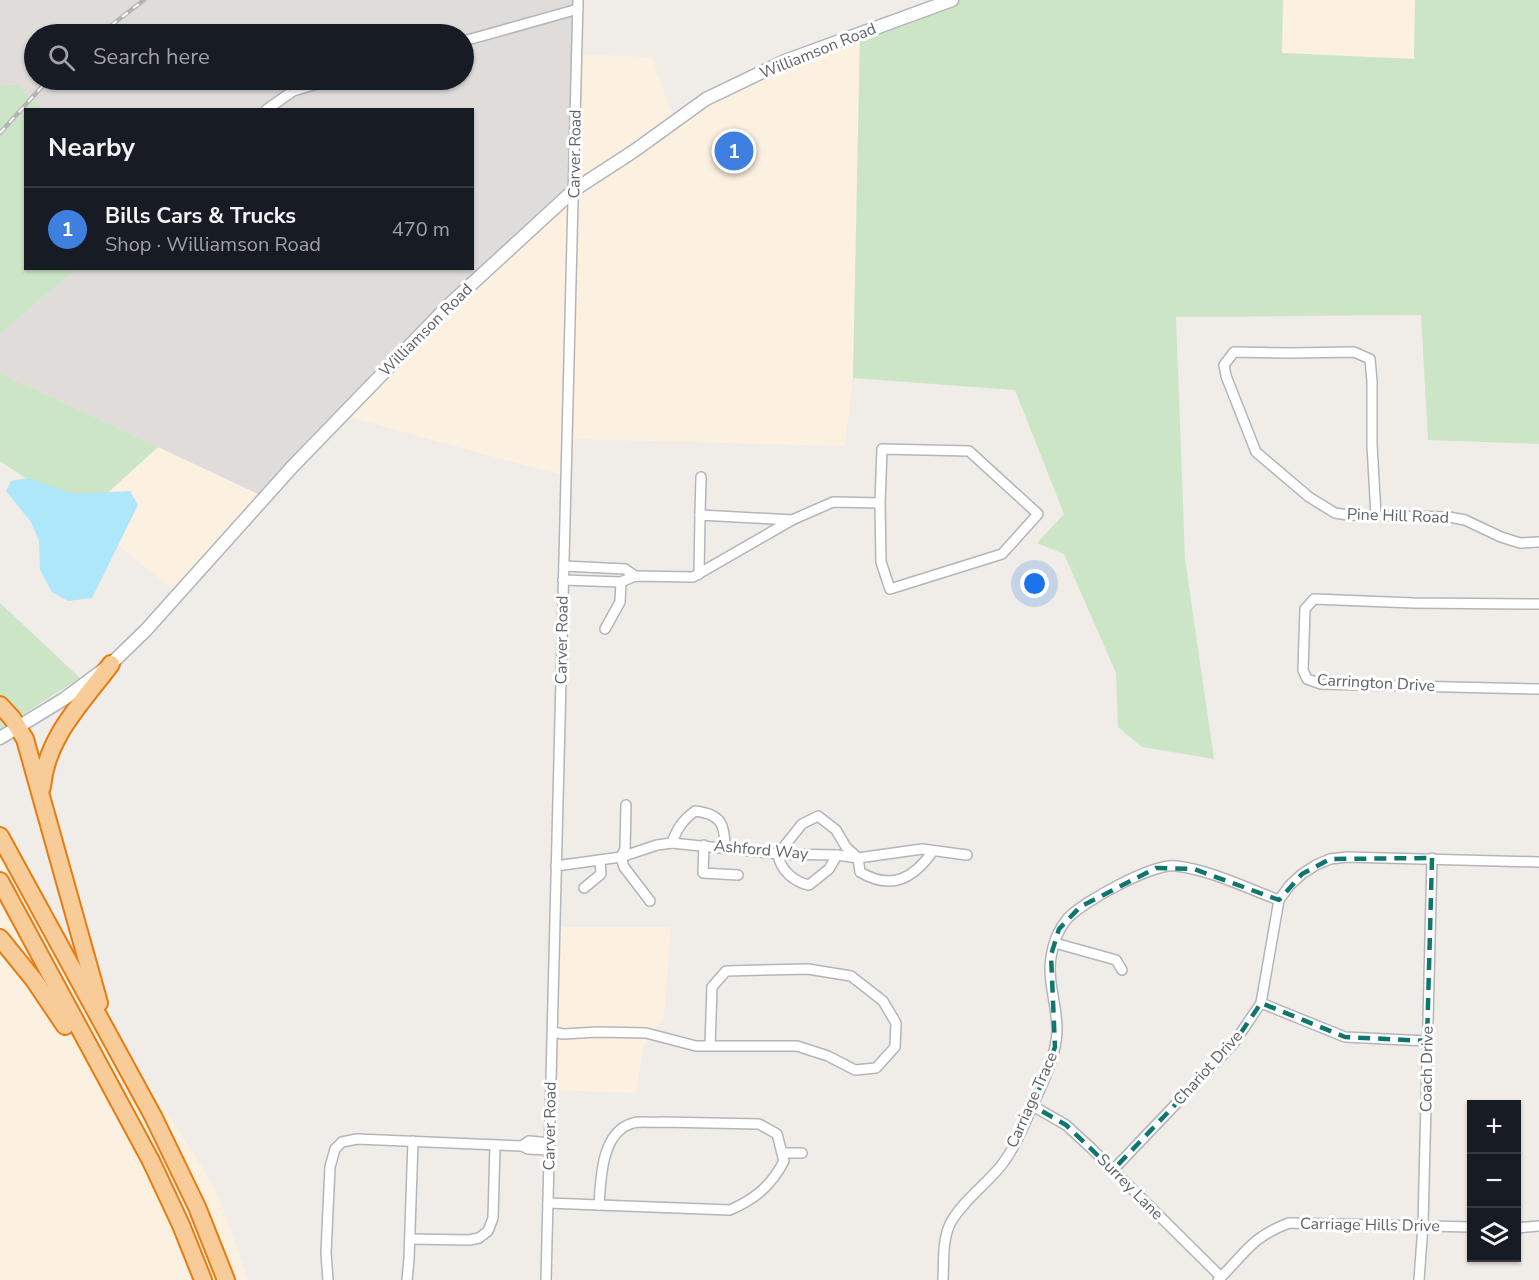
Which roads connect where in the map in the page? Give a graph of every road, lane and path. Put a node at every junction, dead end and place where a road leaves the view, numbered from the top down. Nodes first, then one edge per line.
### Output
1 (952, 0) edge
2 (578, 4) edge
3 (474, 38) edge
4 (296, 90) edge
5 (269, 108) edge
6 (574, 190) junction
7 (701, 477) dead end
8 (880, 503) junction
9 (700, 515) junction
10 (1376, 515) junction
11 (792, 520) junction
12 (1539, 542) edge
13 (564, 566) junction
14 (699, 574) junction
15 (635, 576) junction
16 (563, 580) junction
17 (621, 582) junction
18 (1539, 604) edge
19 (605, 629) dead end
20 (111, 664) junction
21 (1539, 689) edge
22 (0, 705) edge
23 (19, 728) junction
24 (0, 738) edge
25 (41, 796) junction
26 (627, 805) dead end
27 (0, 836) edge
28 (672, 843) junction
29 (704, 845) junction
30 (725, 848) junction
31 (933, 851) junction
32 (778, 854) junction
33 (837, 855) junction
34 (967, 855) dead end
35 (621, 857) junction
36 (858, 858) junction
37 (1432, 858) junction
38 (600, 861) junction
39 (1539, 862) edge
40 (556, 866) junction
41 (738, 875) dead end
42 (0, 881) edge
43 (584, 888) dead end
44 (1279, 900) junction
45 (650, 901) dead end
46 (0, 938) edge
47 (1055, 942) junction
48 (1122, 970) dead end
49 (1261, 1004) junction
50 (556, 1032) junction
51 (111, 1040) junction
52 (1427, 1041) junction
53 (710, 1046) junction
54 (1033, 1106) junction
55 (413, 1141) junction
56 (495, 1145) junction
57 (550, 1146) junction
58 (802, 1153) dead end
59 (783, 1154) junction
60 (151, 1161) junction
61 (1113, 1170) junction
62 (548, 1203) junction
63 (599, 1205) junction
64 (1423, 1225) junction
65 (1539, 1226) edge
66 (1467, 1227) edge
67 (1521, 1228) edge
68 (1539, 1232) edge
69 (410, 1239) junction
70 (1219, 1278) edge
71 (203, 1280) edge
72 (226, 1280) edge
73 (328, 1280) edge
74 (407, 1280) edge
75 (546, 1280) edge
76 (943, 1280) edge
77 (1419, 1280) edge

1 - 6 main road, Williamson Road
2 - 3 street
2 - 6 street, Carver Road
4 - 5 street
6 - 13 street, Carver Road
6 - 20 main road, Williamson Road
7 - 9 street
8 - 8 street
8 - 11 street
9 - 11 street
9 - 14 street
10 - 10 street, Pine Hill Road
10 - 12 street, Pine Hill Road
11 - 14 street
13 - 15 street
13 - 16 street, Carver Road
14 - 15 street
15 - 17 street
16 - 17 street
16 - 40 street, Carver Road
17 - 19 street
18 - 21 street, Carrington Drive
20 - 23 main road, Williamson Road
20 - 25 highway
22 - 23 highway
23 - 24 main road, Williamson Road
23 - 25 highway
25 - 51 highway
26 - 35 street
27 - 51 highway
28 - 29 street, Ashford Way
28 - 30 street
28 - 35 street, Ashford Way
29 - 30 street, Ashford Way
29 - 41 street
30 - 32 street, Ashford Way
31 - 34 street, Ashford Way
31 - 36 street, Ashford Way
31 - 36 street
32 - 33 street, Ashford Way
32 - 33 street
32 - 36 street
33 - 36 street, Ashford Way
35 - 38 street, Ashford Way
35 - 45 street
37 - 39 street, Chariot Drive
37 - 44 street, Chariot Drive
37 - 52 street, Coach Drive
38 - 40 street, Ashford Way
38 - 43 street
40 - 50 street, Carver Road
42 - 60 highway
44 - 47 street, Carriage Trace
44 - 49 street, Chariot Drive
46 - 60 highway
47 - 48 street
47 - 54 street, Carriage Trace
49 - 52 street
49 - 61 street, Chariot Drive
50 - 53 street
50 - 57 street, Carver Road
51 - 72 highway
52 - 64 street, Coach Drive
53 - 53 street
54 - 61 street, Surrey Lane
54 - 76 street, Carriage Trace
55 - 56 street
55 - 69 street
55 - 73 street
56 - 57 street
56 - 69 street
57 - 62 street, Carver Road
58 - 59 street
59 - 63 street
59 - 63 street
60 - 71 highway
61 - 70 street, Surrey Lane
62 - 63 street
62 - 75 street, Carver Road
64 - 66 street, Carriage Hills Drive
64 - 70 street, Carriage Hills Drive
64 - 77 street, Coach Drive
65 - 67 street
67 - 68 street
69 - 74 street

